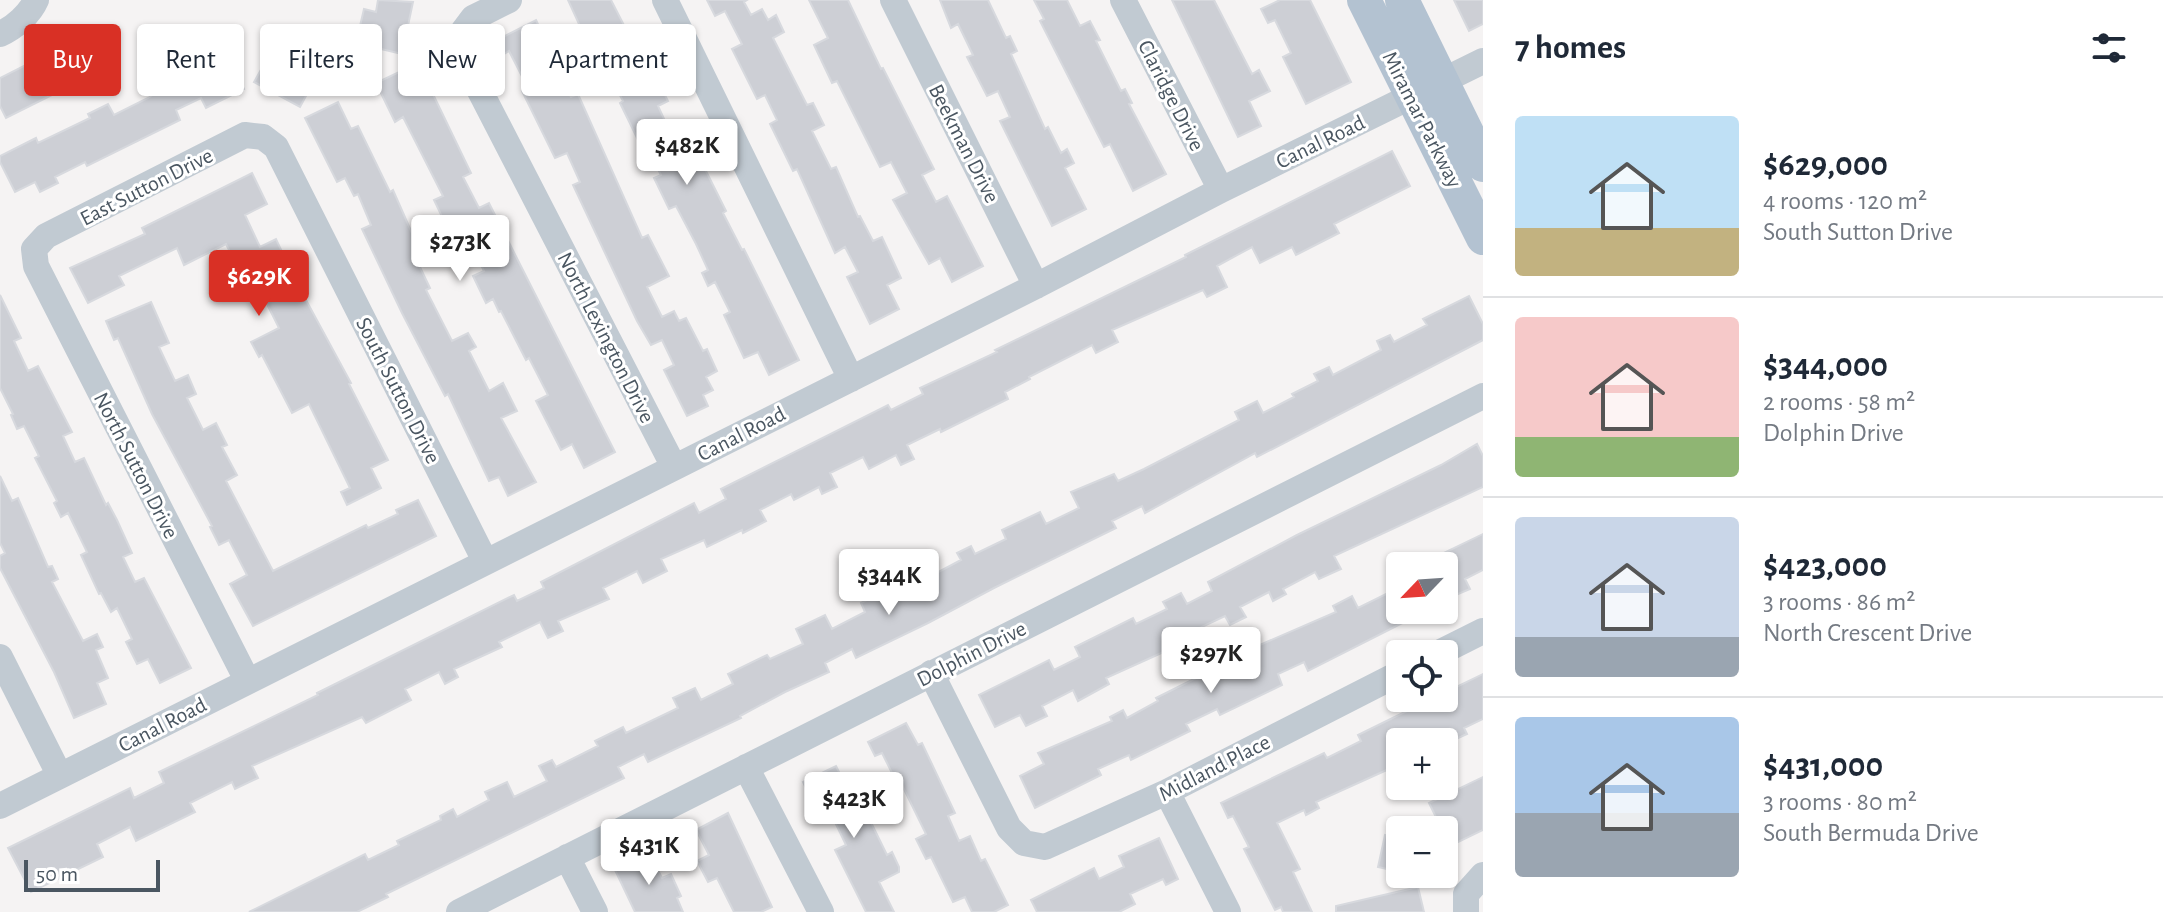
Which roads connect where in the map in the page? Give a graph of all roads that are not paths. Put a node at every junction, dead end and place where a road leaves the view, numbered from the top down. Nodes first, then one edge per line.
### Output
1 (36, 0) edge
2 (509, 0) edge
3 (665, 0) edge
4 (893, 0) edge
5 (1123, 0) edge
6 (1364, 0) edge
7 (1402, 0) edge
8 (0, 34) edge
9 (1483, 61) edge
10 (1443, 80) junction
11 (1412, 96) junction
12 (263, 137) joint
13 (1483, 165) edge
14 (1221, 190) junction
15 (1483, 238) edge
16 (34, 249) joint
17 (1036, 286) junction
18 (851, 379) junction
19 (1483, 396) edge
20 (674, 467) junction
21 (485, 561) junction
22 (1483, 631) edge
23 (1458, 644) edge
24 (0, 657) edge
25 (931, 673) junction
26 (247, 680) junction
27 (1386, 680) edge
28 (746, 767) junction
29 (60, 776) junction
30 (1167, 792) junction
31 (0, 806) edge
32 (567, 857) junction
33 (459, 912) edge
34 (595, 912) edge
35 (821, 912) edge
36 (1228, 912) edge

1 - 8 street
2 - 20 street, North Lexington Drive
3 - 18 street
4 - 17 street, Beekman Drive
5 - 14 street, Claridge Drive
6 - 11 main road, Miramar Parkway
7 - 10 main road, Miramar Parkway
9 - 10 street, Canal Road
10 - 11 street, Canal Road
10 - 13 main road, Miramar Parkway
11 - 14 street, Canal Road
11 - 15 main road, Miramar Parkway
12 - 16 street, East Sutton Drive
12 - 21 street, South Sutton Drive
14 - 17 street, Canal Road
16 - 26 street, North Sutton Drive
17 - 18 street, Canal Road
18 - 20 street, Canal Road
19 - 25 street, Dolphin Drive
20 - 21 street, Canal Road
21 - 26 street, Canal Road
22 - 23 street
24 - 29 street
25 - 28 street, Dolphin Drive
25 - 30 street, Midland Place
26 - 29 street, Canal Road
27 - 30 street, Midland Place
28 - 32 street, Dolphin Drive
28 - 35 street
29 - 31 street, Canal Road
30 - 36 street
32 - 33 street, Dolphin Drive
32 - 34 street

